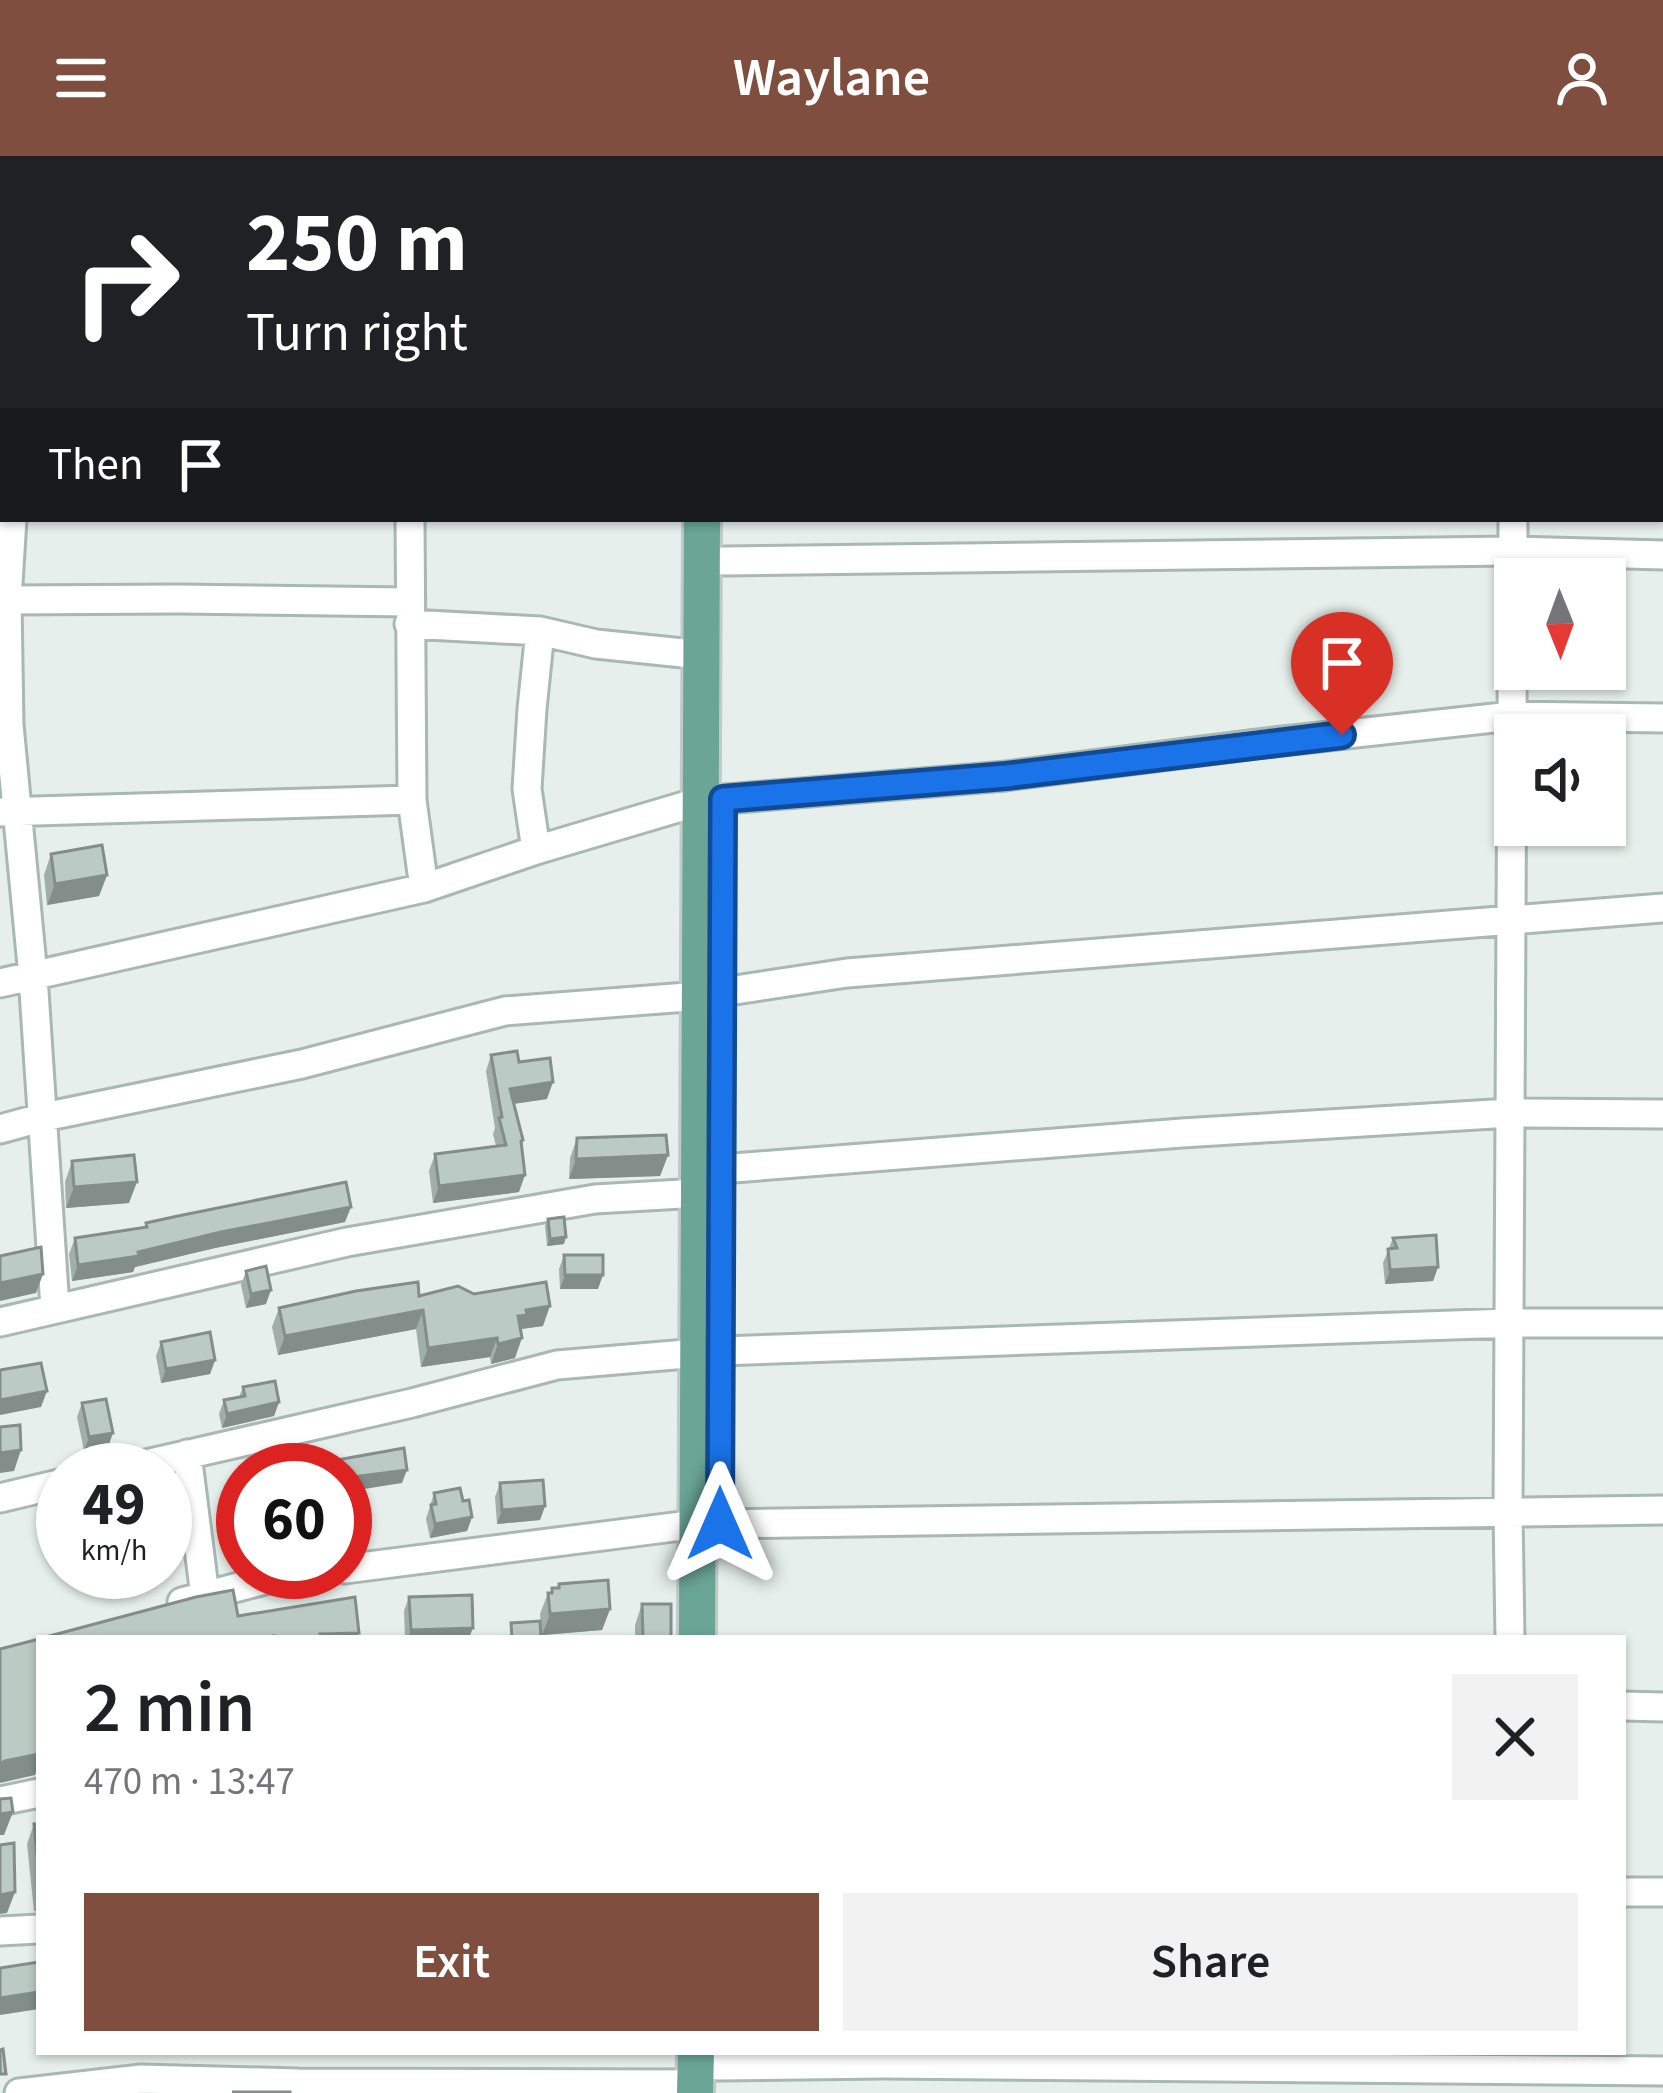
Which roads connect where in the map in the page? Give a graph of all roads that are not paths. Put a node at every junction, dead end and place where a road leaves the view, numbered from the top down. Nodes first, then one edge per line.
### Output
1 (12, 522) edge
2 (410, 522) edge
3 (702, 522) edge
4 (724, 522) edge
5 (1513, 522) edge
6 (1513, 551) junction
7 (1663, 555) edge
8 (724, 561) junction
9 (7, 600) junction
10 (409, 613) junction
11 (540, 631) junction
12 (702, 655) junction
13 (1512, 714) edge
14 (1494, 718) edge
15 (1626, 718) edge
16 (1663, 718) edge
17 (412, 800) junction
18 (712, 800) junction
19 (9, 812) edge
20 (1511, 846) edge
21 (536, 850) junction
22 (424, 888) junction
23 (1663, 908) edge
24 (1511, 920) junction
25 (33, 976) junction
26 (0, 983) edge
27 (711, 994) junction
28 (1510, 1113) junction
29 (1663, 1114) edge
30 (44, 1117) junction
31 (0, 1129) edge
32 (710, 1181) junction
33 (55, 1309) junction
34 (0, 1322) edge
35 (1663, 1323) edge
36 (1509, 1324) junction
37 (709, 1352) junction
38 (192, 1453) edge
39 (36, 1489) edge
40 (192, 1493) edge
41 (0, 1498) edge
42 (1663, 1510) edge
43 (1508, 1513) junction
44 (708, 1524) junction
45 (372, 1566) edge
46 (216, 1593) edge
47 (205, 1596) junction
48 (160, 1608) edge
49 (697, 1635) edge
50 (719, 1635) edge
51 (1510, 1635) edge
52 (1626, 1706) edge
53 (1663, 1707) edge
54 (36, 1794) edge
55 (0, 1801) edge
56 (1626, 1892) edge
57 (1663, 1892) edge
58 (36, 1929) edge
59 (0, 1931) edge
60 (1663, 2071) edge
61 (1505, 2072) edge
62 (706, 2073) edge
63 (19, 2093) edge

1 - 9 street
2 - 10 street
3 - 12 main road
4 - 8 main road
5 - 6 street
6 - 7 street
6 - 8 street
6 - 13 street
8 - 18 main road
9 - 10 street
9 - 19 street
10 - 11 street
10 - 17 street
11 - 12 street
11 - 21 street
12 - 18 main road
14 - 18 street
15 - 16 street
17 - 19 street
17 - 22 street
18 - 21 street
18 - 27 main road
19 - 25 street
20 - 24 street
21 - 22 street
22 - 25 street
23 - 24 street
24 - 27 street
24 - 28 street
25 - 26 street
25 - 30 street
27 - 30 street
27 - 32 main road
28 - 29 street
28 - 32 street
28 - 36 street
30 - 31 street
30 - 33 street
32 - 33 street
32 - 37 main road
33 - 34 street
35 - 36 street
36 - 37 street
36 - 43 street
37 - 38 street
37 - 44 main road
39 - 41 street
40 - 47 street
42 - 43 street
43 - 44 street
43 - 51 street
44 - 45 street
44 - 49 main road
44 - 50 main road
46 - 47 street
47 - 48 street
52 - 53 street
54 - 55 street
56 - 57 street
58 - 59 street
60 - 61 street
61 - 62 street
62 - 63 street

